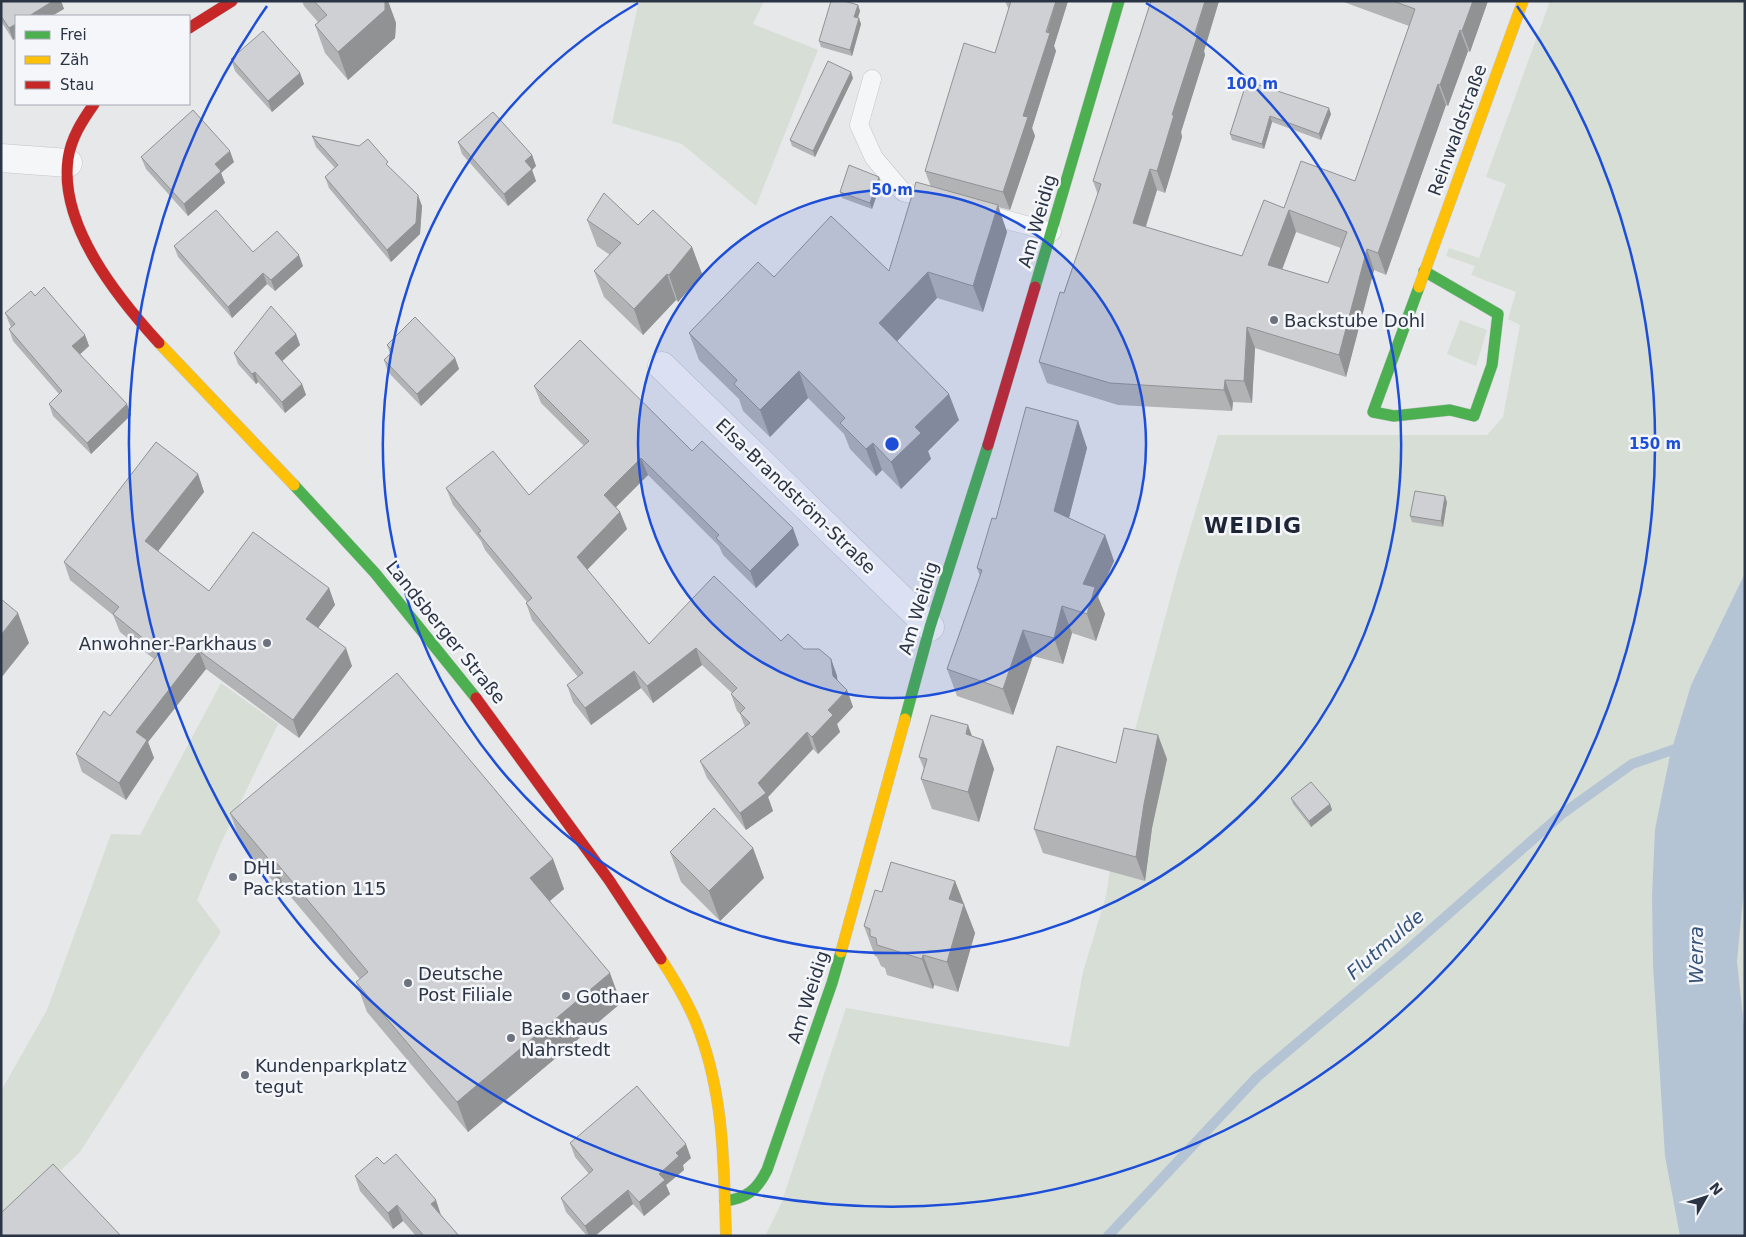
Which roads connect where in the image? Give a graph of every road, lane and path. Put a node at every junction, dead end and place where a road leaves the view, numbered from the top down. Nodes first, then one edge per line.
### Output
1 (232, 1) edge
2 (1120, 1) edge
3 (1523, 1) edge
4 (190, 27) edge
5 (872, 80) dead end
6 (93, 105) edge
7 (1, 158) edge
8 (68, 163) junction
9 (950, 204) edge
10 (969, 209) edge
11 (1052, 232) junction
12 (1424, 271) junction
13 (662, 366) dead end
14 (930, 627) junction
15 (725, 1202) junction
16 (726, 1236) edge

1 - 4 street
2 - 11 street, Am Weidig
3 - 12 street, Reinwaldstraße
5 - 9 lane
6 - 8 street, Landsberger Straße
7 - 8 street
8 - 15 street, Landsberger Straße
10 - 11 lane
11 - 14 street, Am Weidig
12 - 12 street, Reinwaldstraße
13 - 14 street, Elsa-Brandström-Straße
14 - 15 street, Am Weidig
15 - 16 street, Landsberger Straße

